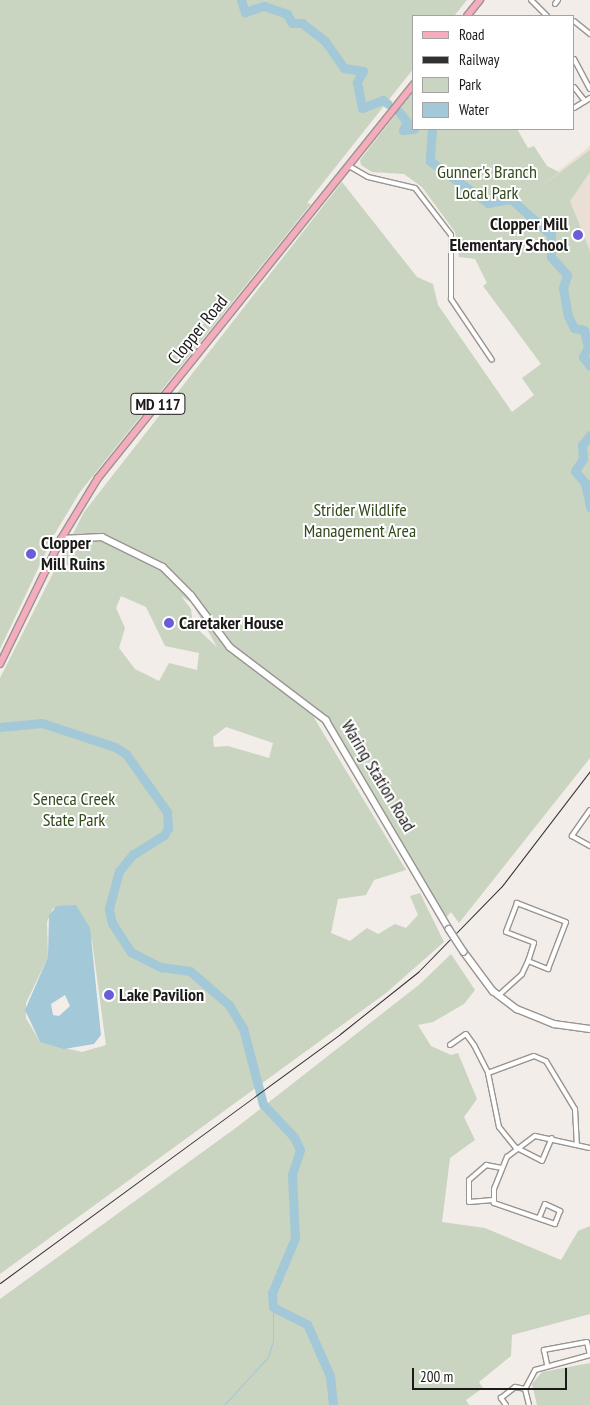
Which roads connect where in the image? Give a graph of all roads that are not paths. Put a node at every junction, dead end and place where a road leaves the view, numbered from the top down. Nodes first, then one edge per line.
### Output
1 (480, 0) edge
2 (531, 0) edge
3 (468, 15) edge
4 (546, 15) edge
5 (575, 22) edge
6 (590, 34) edge
7 (575, 61) edge
8 (412, 87) edge
9 (575, 88) edge
10 (590, 89) edge
11 (590, 98) edge
12 (585, 101) junction
13 (575, 107) edge
14 (349, 166) junction
15 (492, 360) dead end
16 (62, 539) junction
17 (0, 664) edge
18 (590, 810) edge
19 (590, 846) edge
20 (528, 961) junction
21 (499, 996) junction
22 (590, 1029) edge
23 (450, 1045) dead end
24 (488, 1073) junction
25 (552, 1138) junction
26 (577, 1143) junction
27 (515, 1147) junction
28 (590, 1148) edge
29 (502, 1168) junction
30 (493, 1200) junction
31 (539, 1218) junction
32 (547, 1364) junction
33 (525, 1389) junction
34 (506, 1405) edge
35 (529, 1405) edge

1 - 3 main road
2 - 4 street
5 - 6 street
7 - 10 street
8 - 14 main road, Clopper Road / MD 117
9 - 12 street
11 - 12 street
12 - 13 street
14 - 15 street
14 - 16 main road, Clopper Road / MD 117
16 - 17 main road, Clopper Road / MD 117
16 - 21 street, Waring Station Road, bridge
18 - 19 street
20 - 20 street
20 - 21 street
21 - 22 street, Waring Station Road
23 - 24 street
24 - 26 street
24 - 27 street
25 - 26 street
25 - 27 street
25 - 27 street
26 - 28 street
27 - 29 street
29 - 30 street
29 - 30 street
30 - 31 street
31 - 31 street
32 - 32 street
32 - 33 street
33 - 34 street
33 - 35 street

